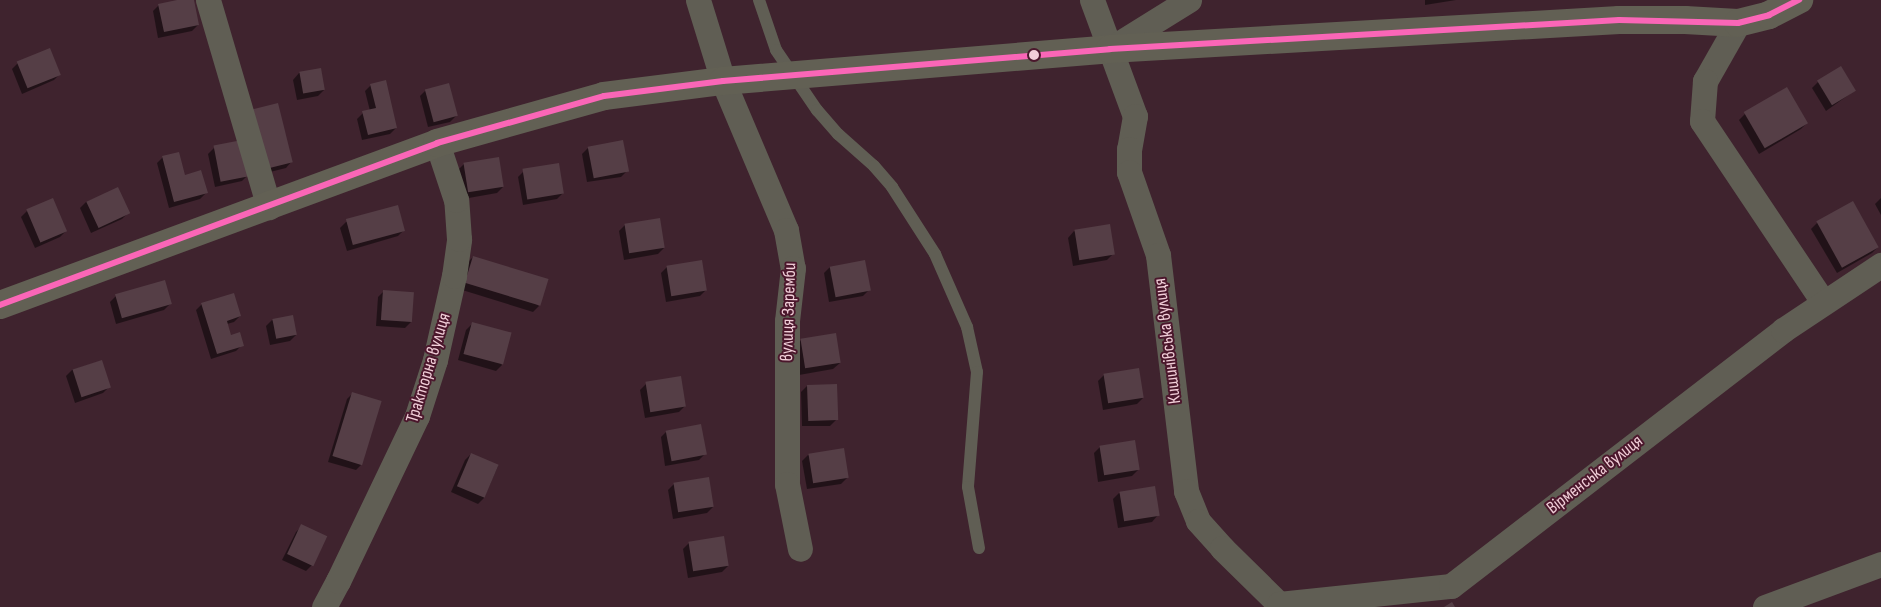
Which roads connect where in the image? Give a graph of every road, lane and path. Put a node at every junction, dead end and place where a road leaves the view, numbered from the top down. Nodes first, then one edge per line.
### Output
1 (208, 0) edge
2 (698, 0) edge
3 (759, 0) edge
4 (1092, 0) edge
5 (1189, 0) edge
6 (1799, 0) edge
7 (1738, 23) junction
8 (1110, 49) junction
9 (793, 75) junction
10 (723, 81) junction
11 (437, 143) junction
12 (269, 207) junction
13 (1881, 265) edge
14 (1823, 302) junction
15 (0, 305) edge
16 (979, 548) dead end
17 (800, 550) dead end
18 (1881, 564) edge
19 (1280, 606) edge
20 (324, 607) edge
21 (1765, 607) edge

1 - 12 street
2 - 10 street, вулиця Заремби
3 - 9 lane
4 - 8 street, Кишинівська вулиця
5 - 8 street
6 - 7 street
7 - 8 street
7 - 14 street
8 - 9 street
8 - 19 street, Кишинівська вулиця
9 - 10 street
9 - 16 lane
10 - 11 street
10 - 17 street, вулиця Заремби
11 - 12 street
11 - 20 street, Тракторна вулиця
12 - 15 street
13 - 14 street, Вірменська вулиця
14 - 19 street, Вірменська вулиця
18 - 21 street

